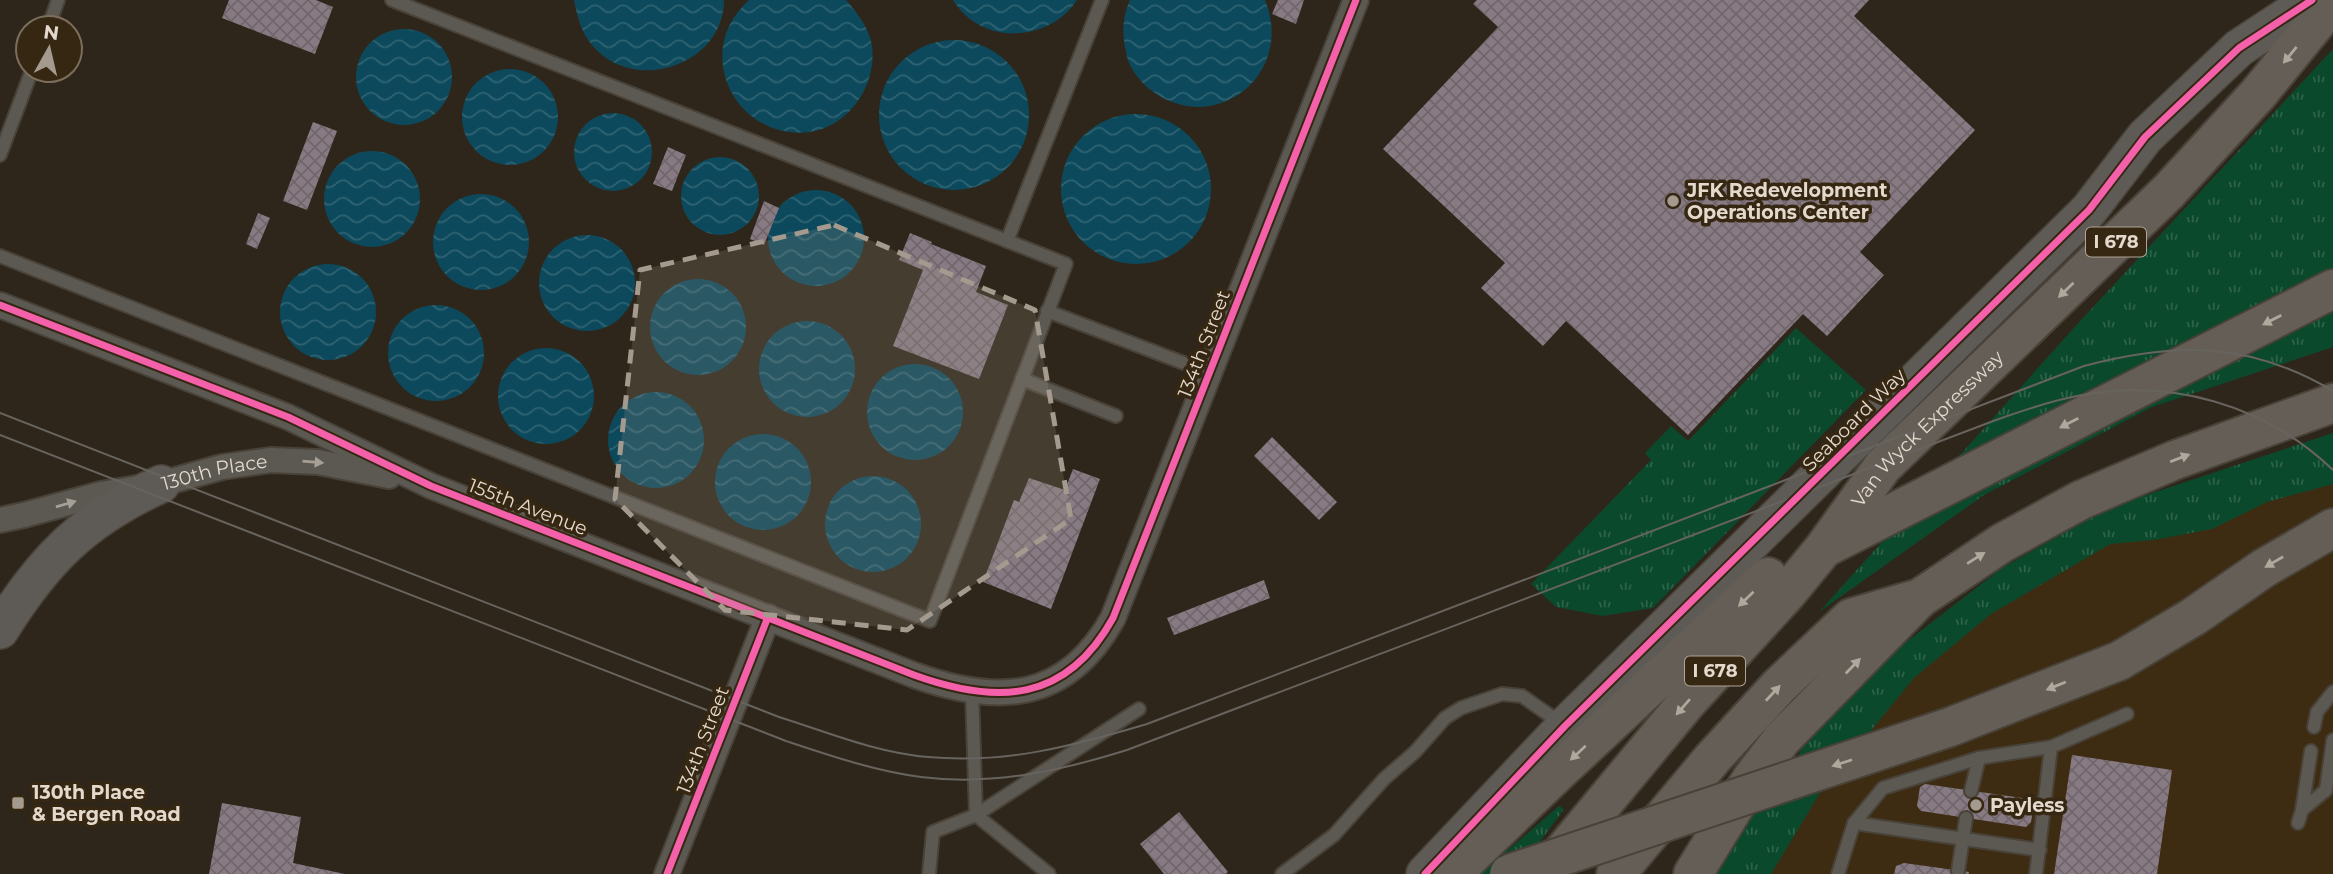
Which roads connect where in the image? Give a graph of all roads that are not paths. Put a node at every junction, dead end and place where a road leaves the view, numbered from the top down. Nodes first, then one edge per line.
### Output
1 (392, 0) edge
2 (1102, 0) edge
3 (1356, 0) edge
4 (2312, 0) edge
5 (2333, 2) edge
6 (27, 84) edge
7 (0, 155) edge
8 (1007, 241) junction
9 (0, 256) edge
10 (2333, 289) edge
11 (0, 305) edge
12 (1047, 311) junction
13 (1210, 373) junction
14 (1022, 379) junction
15 (2333, 403) edge
16 (1116, 416) dead end
17 (1883, 466) junction
18 (161, 484) junction
19 (431, 486) junction
20 (0, 520) edge
21 (2333, 528) edge
22 (1824, 548) junction
23 (1920, 598) junction
24 (768, 617) junction
25 (0, 630) edge
26 (1054, 680) joint
27 (972, 692) junction
28 (2332, 697) edge
29 (1139, 709) dead end
30 (2127, 714) dead end
31 (1565, 726) junction
32 (2314, 727) dead end
33 (2333, 740) edge
34 (2051, 747) junction
35 (2311, 751) dead end
36 (1979, 758) junction
37 (1971, 791) dead end
38 (2302, 810) junction
39 (976, 815) junction
40 (1966, 818) dead end
41 (1854, 823) junction
42 (2298, 823) dead end
43 (1963, 839) junction
44 (2040, 850) junction
45 (1958, 871) dead end
46 (667, 874) edge
47 (929, 874) edge
48 (1049, 874) edge
49 (1282, 874) edge
50 (1425, 874) edge
51 (1452, 874) edge
52 (1509, 874) edge
53 (1545, 874) edge
54 (1616, 874) edge
55 (1693, 874) edge
56 (1838, 874) edge
57 (2036, 874) edge

1 - 8 lane
2 - 8 lane
3 - 13 street, 134th Street
4 - 31 street, Seaboard Way
5 -> 17 highway, Van Wyck Expressway / I 678
6 - 7 lane
8 - 12 lane
9 - 14 lane
10 -> 22 highway
11 - 19 street, 155th Avenue
12 - 13 lane
12 - 14 lane
13 - 26 street, 134th Street
14 - 16 lane
23 -> 15 highway, I 678
17 - 22 highway, Van Wyck Expressway / I 678
17 -> 51 highway
18 -> 19 street, 130th Place
20 -> 18 street, 130th Place
18 - 25 street
19 - 24 street, 155th Avenue
21 -> 52 highway, bridge
22 -> 53 highway, Van Wyck Expressway / I 678
54 -> 23 highway, I 678
55 -> 23 highway
24 - 27 street, 155th Avenue
24 - 46 street, 134th Street
26 - 27 street, 155th Avenue
27 - 39 lane
28 - 32 lane
29 - 39 lane
30 - 34 lane
31 - 49 lane
31 - 50 street, Seaboard Way
33 - 38 lane
34 - 36 lane
34 - 44 lane
35 - 38 lane
36 - 37 lane
36 - 41 lane
38 - 42 lane
39 - 47 lane
39 - 48 lane
40 - 43 lane
41 - 43 lane
41 - 56 lane
43 - 44 lane
43 - 45 lane
44 - 57 lane

